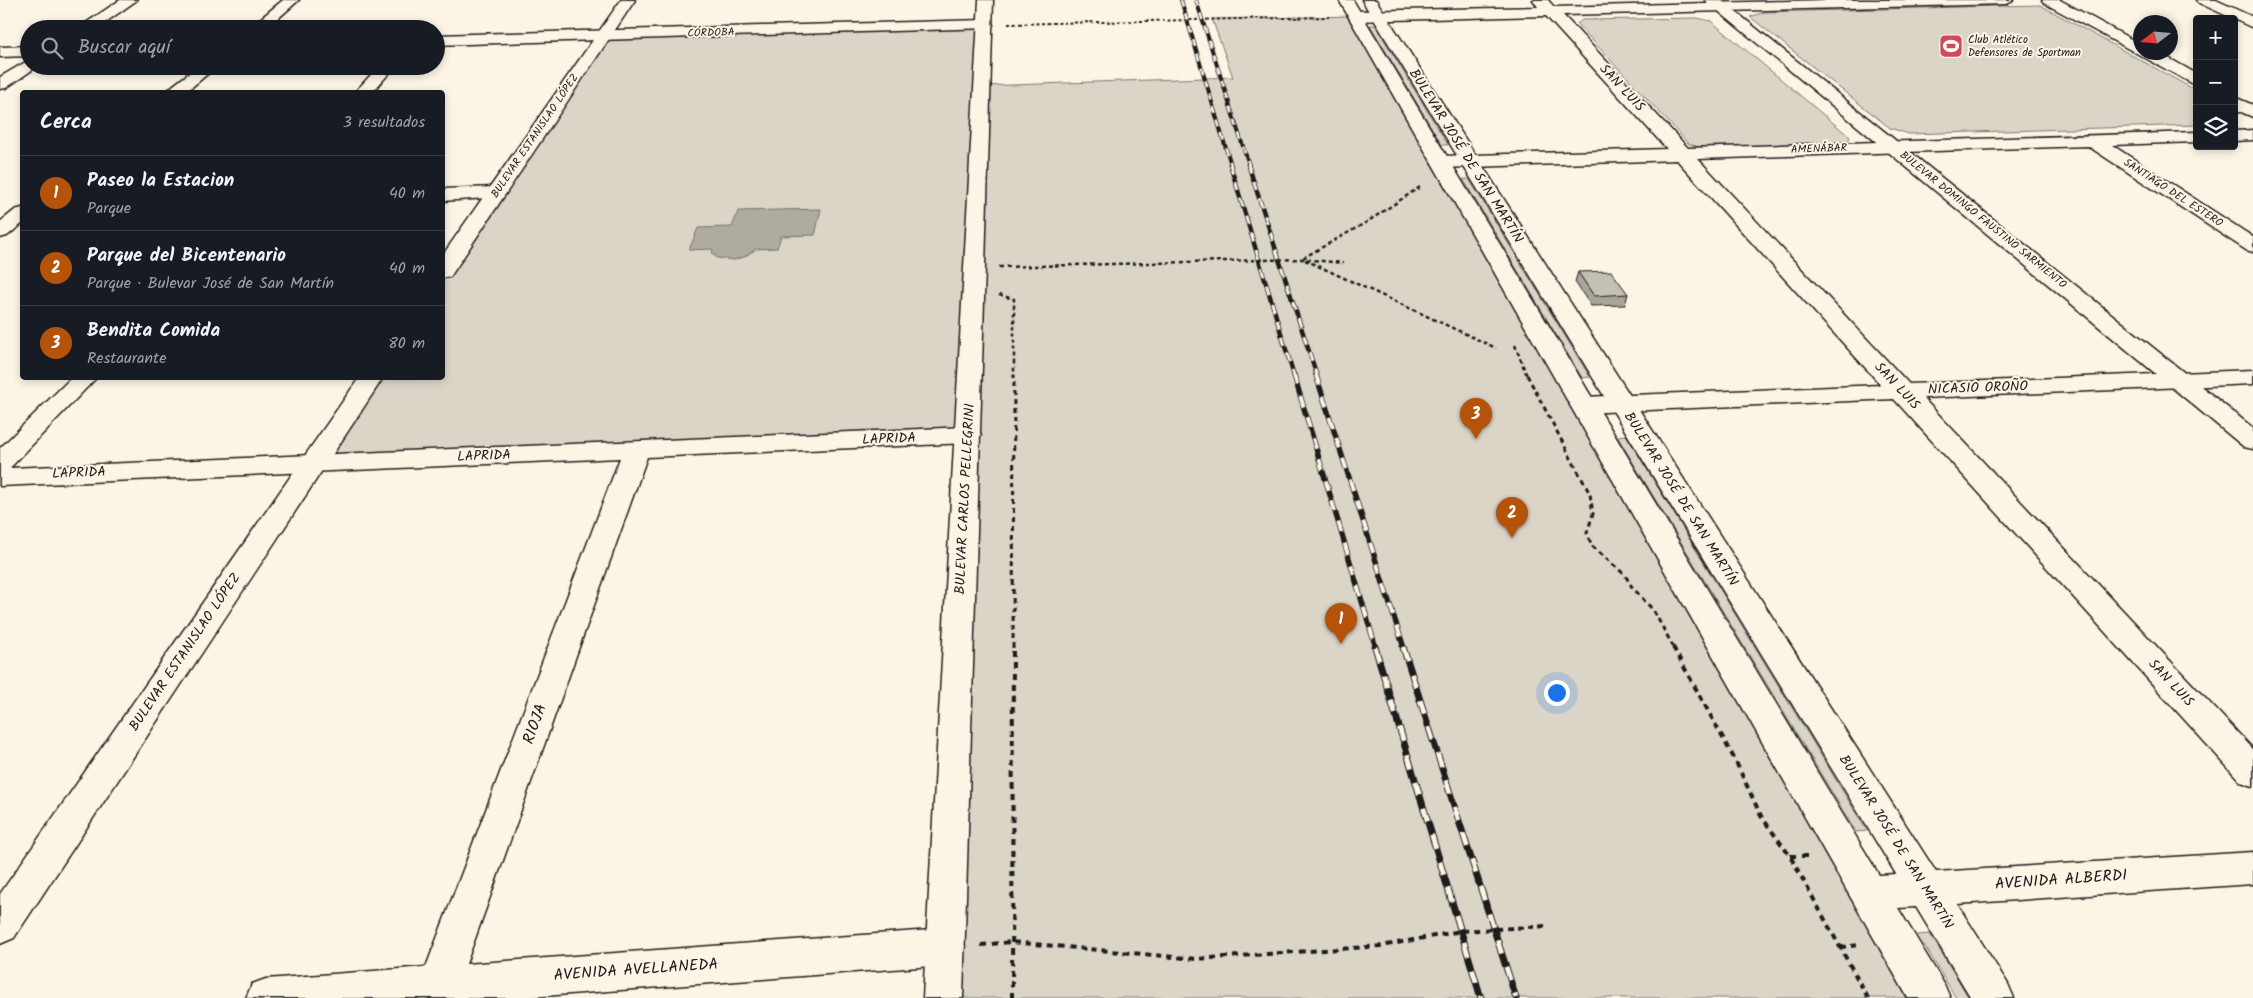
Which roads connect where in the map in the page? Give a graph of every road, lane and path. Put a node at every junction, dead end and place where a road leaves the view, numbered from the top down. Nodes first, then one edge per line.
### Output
1 (130, 0) edge
2 (292, 0) edge
3 (628, 0) edge
4 (986, 0) edge
5 (2007, 0) edge
6 (2049, 0) edge
7 (2204, 0) edge
8 (1716, 4) edge
9 (1545, 6) edge
10 (1362, 8) edge
11 (99, 20) edge
12 (267, 20) edge
13 (2253, 23) edge
14 (985, 25) junction
15 (602, 36) junction
16 (445, 40) edge
17 (2133, 46) edge
18 (20, 51) edge
19 (0, 52) edge
20 (2159, 60) edge
21 (20, 71) edge
22 (198, 75) edge
23 (379, 75) edge
24 (2193, 79) edge
25 (0, 84) edge
26 (179, 90) edge
27 (365, 90) edge
28 (2238, 104) edge
29 (2253, 112) edge
30 (2253, 135) edge
31 (2238, 136) edge
32 (2193, 137) edge
33 (2093, 140) junction
34 (1893, 147) junction
35 (1682, 154) junction
36 (1470, 161) junction
37 (1441, 162) junction
38 (1420, 187) dead end
39 (496, 193) junction
40 (445, 195) edge
41 (0, 209) edge
42 (20, 209) edge
43 (20, 216) edge
44 (0, 232) edge
45 (2253, 246) edge
46 (1302, 258) junction
47 (1344, 263) dead end
48 (445, 268) edge
49 (976, 268) junction
50 (974, 289) junction
51 (1496, 348) dead end
52 (1520, 364) dead end
53 (2253, 377) edge
54 (82, 380) edge
55 (370, 380) edge
56 (2178, 380) junction
57 (1902, 391) junction
58 (1621, 403) junction
59 (1583, 404) junction
60 (968, 435) junction
61 (2253, 441) edge
62 (637, 449) junction
63 (0, 463) edge
64 (313, 463) junction
65 (0, 477) edge
66 (2253, 772) edge
67 (2253, 868) edge
68 (1926, 889) junction
69 (1868, 893) junction
70 (0, 926) edge
71 (1547, 926) dead end
72 (1012, 942) junction
73 (945, 947) junction
74 (436, 992) edge
75 (266, 998) edge
76 (943, 998) edge
77 (1012, 998) edge
78 (1868, 998) edge
79 (1930, 998) edge
80 (1994, 998) edge

1 - 11 street
2 - 12 street
3 - 15 street, BULEVAR ESTANISLAO LÓPEZ
4 - 14 street, BULEVAR CARLOS PELLEGRINI
5 - 8 street
6 - 17 street
7 - 13 street
8 - 9 street
8 - 34 street, BULEVAR DOMINGO FAUSTINO SARMIENTO
9 - 10 street
9 - 35 street, SAN LUIS
10 - 14 path
10 - 36 street, BULEVAR JOSÉ DE SAN MARTÍN
10 - 37 street, BULEVAR JOSÉ DE SAN MARTÍN
14 - 15 street, CÓRDOBA
14 - 49 street, BULEVAR CARLOS PELLEGRINI
15 - 16 street, CÓRDOBA
15 - 39 street, BULEVAR ESTANISLAO LÓPEZ
18 - 19 street
20 - 24 street
21 - 25 street
22 - 26 street
23 - 27 street
28 - 29 street
30 - 31 street
32 - 33 street, AMENÁBAR
33 - 34 street, AMENÁBAR
33 - 45 street, SANTIAGO DEL ESTERO
34 - 35 street, AMENÁBAR
34 - 56 street, BULEVAR DOMINGO FAUSTINO SARMIENTO
35 - 36 street, AMENÁBAR
35 - 57 street, SAN LUIS
36 - 37 street, AMENÁBAR
36 - 58 street, BULEVAR JOSÉ DE SAN MARTÍN
37 - 59 street, BULEVAR JOSÉ DE SAN MARTÍN
38 - 46 path
39 - 40 street
39 - 48 street, BULEVAR ESTANISLAO LÓPEZ
41 - 42 street
43 - 44 street
46 - 47 path
46 - 49 path
46 - 51 path
49 - 50 street, BULEVAR CARLOS PELLEGRINI
50 - 60 street, BULEVAR CARLOS PELLEGRINI
50 - 72 path
52 - 78 path
53 - 56 street, NICASIO OROÑO
54 - 63 street
55 - 64 street, BULEVAR ESTANISLAO LÓPEZ
56 - 57 street, NICASIO OROÑO
56 - 61 street, BULEVAR DOMINGO FAUSTINO SARMIENTO
57 - 58 street, NICASIO OROÑO
57 - 66 street, SAN LUIS
58 - 59 street, NICASIO OROÑO
58 - 68 street, BULEVAR JOSÉ DE SAN MARTÍN
59 - 69 street, BULEVAR JOSÉ DE SAN MARTÍN
60 - 62 street, LAPRIDA
60 - 73 street, BULEVAR CARLOS PELLEGRINI
62 - 64 street, LAPRIDA
62 - 74 street, RIOJA
64 - 65 street, LAPRIDA
64 - 70 street, BULEVAR ESTANISLAO LÓPEZ
67 - 68 street, AVENIDA ALBERDI
68 - 69 street, AVENIDA ALBERDI
68 - 80 street, BULEVAR JOSÉ DE SAN MARTÍN
69 - 79 street, BULEVAR JOSÉ DE SAN MARTÍN
71 - 72 path
72 - 73 path
72 - 77 path
73 - 74 street, AVENIDA AVELLANEDA
73 - 76 street, BULEVAR CARLOS PELLEGRINI
74 - 75 street, AVENIDA AVELLANEDA

